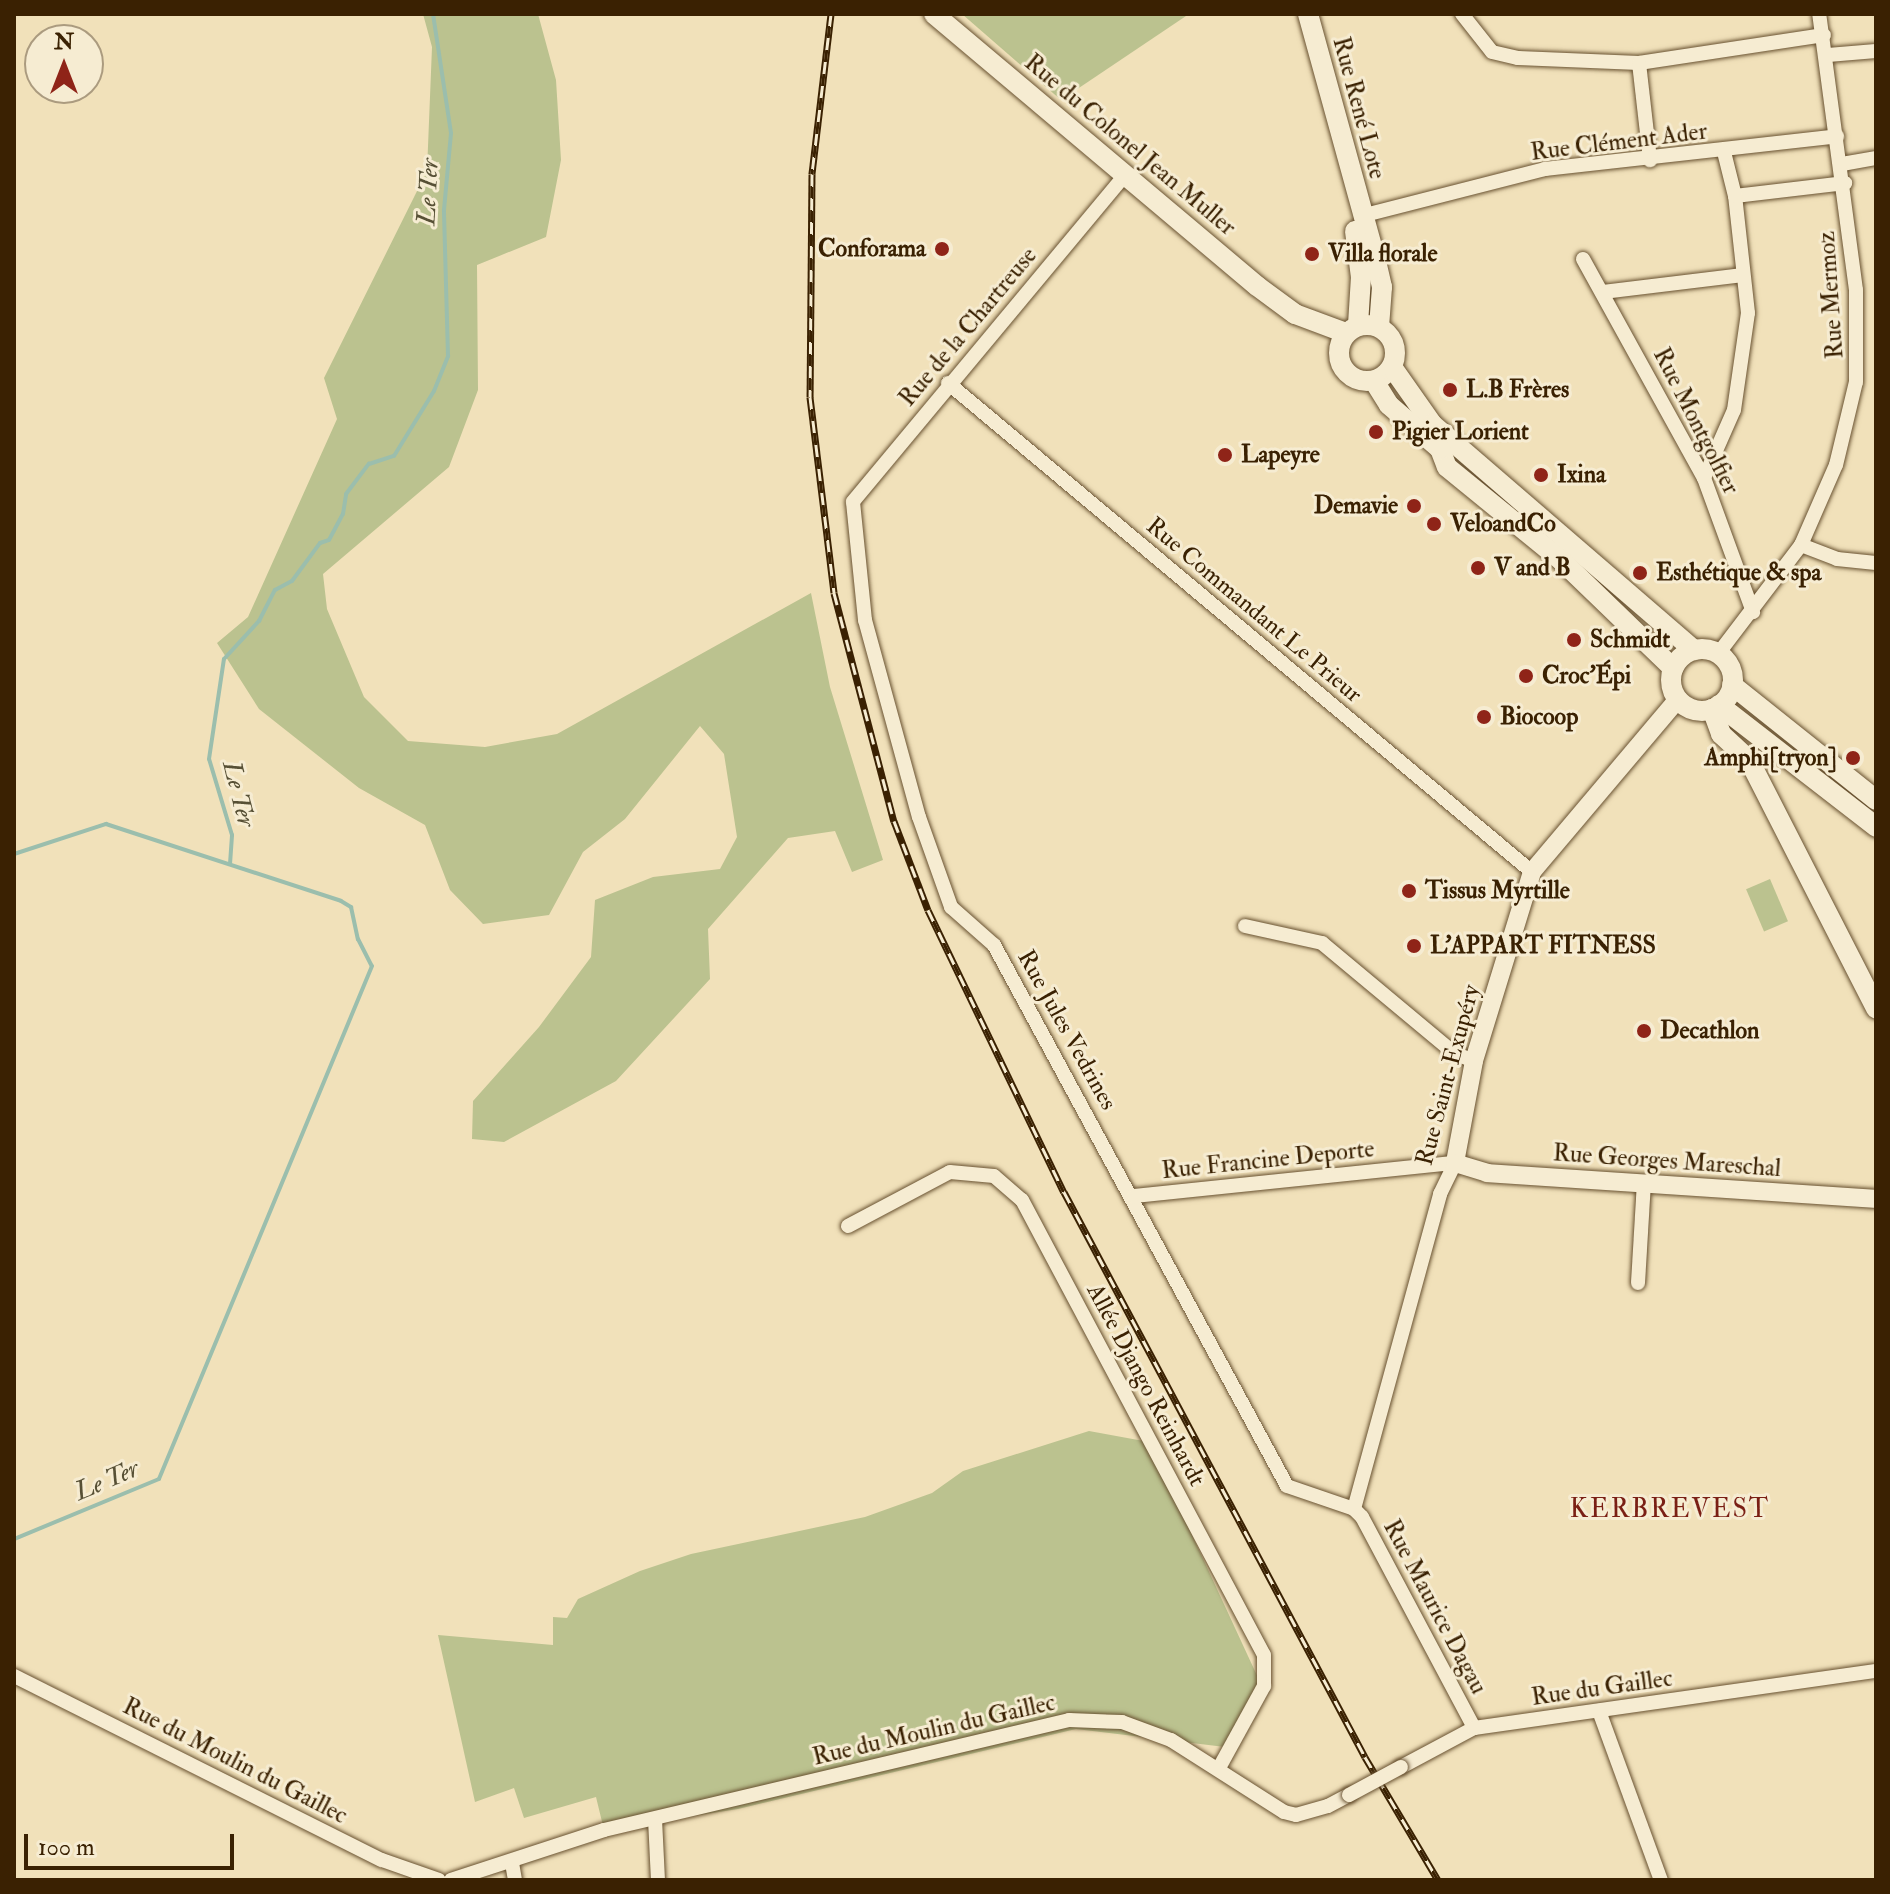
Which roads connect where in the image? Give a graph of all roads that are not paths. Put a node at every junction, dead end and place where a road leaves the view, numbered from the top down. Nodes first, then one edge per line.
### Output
1 (934, 14) edge
2 (1308, 14) edge
3 (1462, 14) edge
4 (1819, 14) edge
5 (1824, 35) junction
6 (1876, 51) edge
7 (1828, 55) junction
8 (1639, 63) junction
9 (1837, 136) junction
10 (1724, 152) junction
11 (1876, 158) edge
12 (1650, 160) junction
13 (1842, 164) junction
14 (1125, 175) junction
15 (1845, 183) junction
16 (1735, 196) junction
17 (1361, 216) junction
18 (1583, 259) dead end
19 (1743, 275) junction
20 (1603, 292) junction
21 (1295, 314) junction
22 (1361, 329) junction
23 (1338, 358) junction
24 (1392, 367) junction
25 (1374, 381) junction
26 (948, 383) junction
27 (1704, 478) junction
28 (852, 511) joint
29 (1801, 545) junction
30 (1876, 563) edge
31 (1753, 612) junction
32 (1694, 650) junction
33 (1718, 654) junction
34 (1673, 668) junction
35 (1732, 685) junction
36 (1678, 699) junction
37 (1716, 707) junction
38 (1876, 800) edge
39 (1876, 827) edge
40 (1532, 872) junction
41 (1245, 926) dead end
42 (1876, 1008) edge
43 (1474, 1061) junction
44 (1455, 1163) junction
45 (1644, 1182) junction
46 (1134, 1196) junction
47 (1876, 1199) edge
48 (848, 1226) dead end
49 (1638, 1283) dead end
50 (1354, 1509) junction
51 (1876, 1671) edge
52 (14, 1676) edge
53 (1599, 1711) junction
54 (1474, 1728) junction
55 (1219, 1768) junction
56 (1349, 1795) joint
57 (655, 1819) junction
58 (512, 1863) junction
59 (439, 1880) edge
60 (451, 1880) edge
61 (515, 1880) edge
62 (658, 1880) edge
63 (1661, 1880) edge

1 - 14 main road, Rue du Colonel Jean Muller
2 - 17 main road, Rue René Lote
3 - 8 street
4 - 5 street, Rue Mermoz
5 - 7 street, Rue Mermoz
5 - 8 street
6 - 7 street
7 - 9 street, Rue Mermoz
8 - 12 street
9 - 10 street, Rue Clément Ader
9 - 13 street, Rue Mermoz
10 - 12 street, Rue Clément Ader
10 - 16 street
11 - 13 street
12 - 17 street, Rue Clément Ader
13 - 15 street, Rue Mermoz
14 - 21 main road, Rue du Colonel Jean Muller
14 - 26 street, Rue de la Chartreuse
15 - 16 street
15 - 29 street, Rue Mermoz
16 - 19 street
17 - 22 main road, Rue René Lote
18 - 20 street, Rue Montgolfier
19 - 20 street
19 - 27 street
20 - 27 street, Rue Montgolfier
21 - 22 main road, Rue du Colonel Jean Muller
21 - 23 main road, Rue du Colonel Jean Muller
22 - 23 main road
22 - 24 main road
23 - 25 main road
24 - 25 main road
24 - 32 main road
25 - 34 main road
26 - 28 street, Rue de la Chartreuse
26 - 40 street, Rue Commandant Le Prieur
27 - 31 street, Rue Montgolfier
28 - 46 street, Rue Jules Vedrines
29 - 30 street
29 - 31 street, Rue Mermoz
31 - 33 street, Rue Mermoz
32 - 33 main road
32 - 34 main road
33 - 35 main road
34 - 36 main road
35 - 37 main road
35 - 38 main road
36 - 37 main road
36 - 40 street, Rue Saint-Exupéry
37 - 39 main road
37 - 42 main road
40 - 43 street, Rue Saint-Exupéry
41 - 43 street
43 - 44 street, Rue Saint-Exupéry
44 - 45 street, Rue Georges Mareschal
44 - 46 street, Rue Francine Deporte
44 - 50 street, Rue Saint-Exupéry
45 - 47 street, Rue Georges Mareschal
45 - 49 street
46 - 50 street, Rue Jules Vedrines
48 - 55 street, Allée Django Reinhardt
50 - 54 street, Rue Maurice Dagau
51 - 53 street, Rue du Gaillec
52 - 59 street, Rue du Moulin du Gaillec
53 - 54 street, Rue du Gaillec
53 - 63 street
54 - 56 street, Rue du Gaillec, bridge
55 - 56 street, Rue du Moulin du Gaillec
55 - 57 street, Rue du Moulin du Gaillec
57 - 58 street, Rue du Moulin du Gaillec
57 - 62 street
58 - 60 street, Rue du Moulin du Gaillec
58 - 61 street

